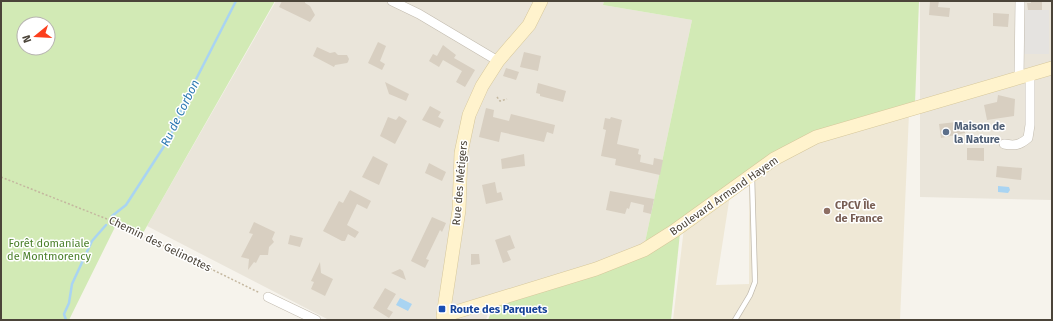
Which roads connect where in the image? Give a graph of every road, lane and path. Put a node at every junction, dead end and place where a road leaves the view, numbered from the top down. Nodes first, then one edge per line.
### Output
1 (392, 1) edge
2 (541, 1) edge
3 (1020, 1) edge
4 (498, 61) junction
5 (1052, 68) edge
6 (1024, 77) junction
7 (497, 97) dead end
8 (507, 99) dead end
9 (1004, 144) dead end
10 (752, 173) junction
11 (1, 177) edge
12 (268, 297) joint
13 (442, 318) edge
14 (316, 320) edge
15 (735, 320) edge

1 - 4 street
2 - 4 main road, Rue des Métigers
3 - 6 street
4 - 13 main road, Rue des Métigers
5 - 6 main road, Boulevard Armand Hayem
6 - 9 street
6 - 10 main road, Boulevard Armand Hayem
7 - 8 path
10 - 13 main road, Boulevard Armand Hayem
10 - 15 lane
11 - 12 path, Chemin des Gelinottes
12 - 14 street

